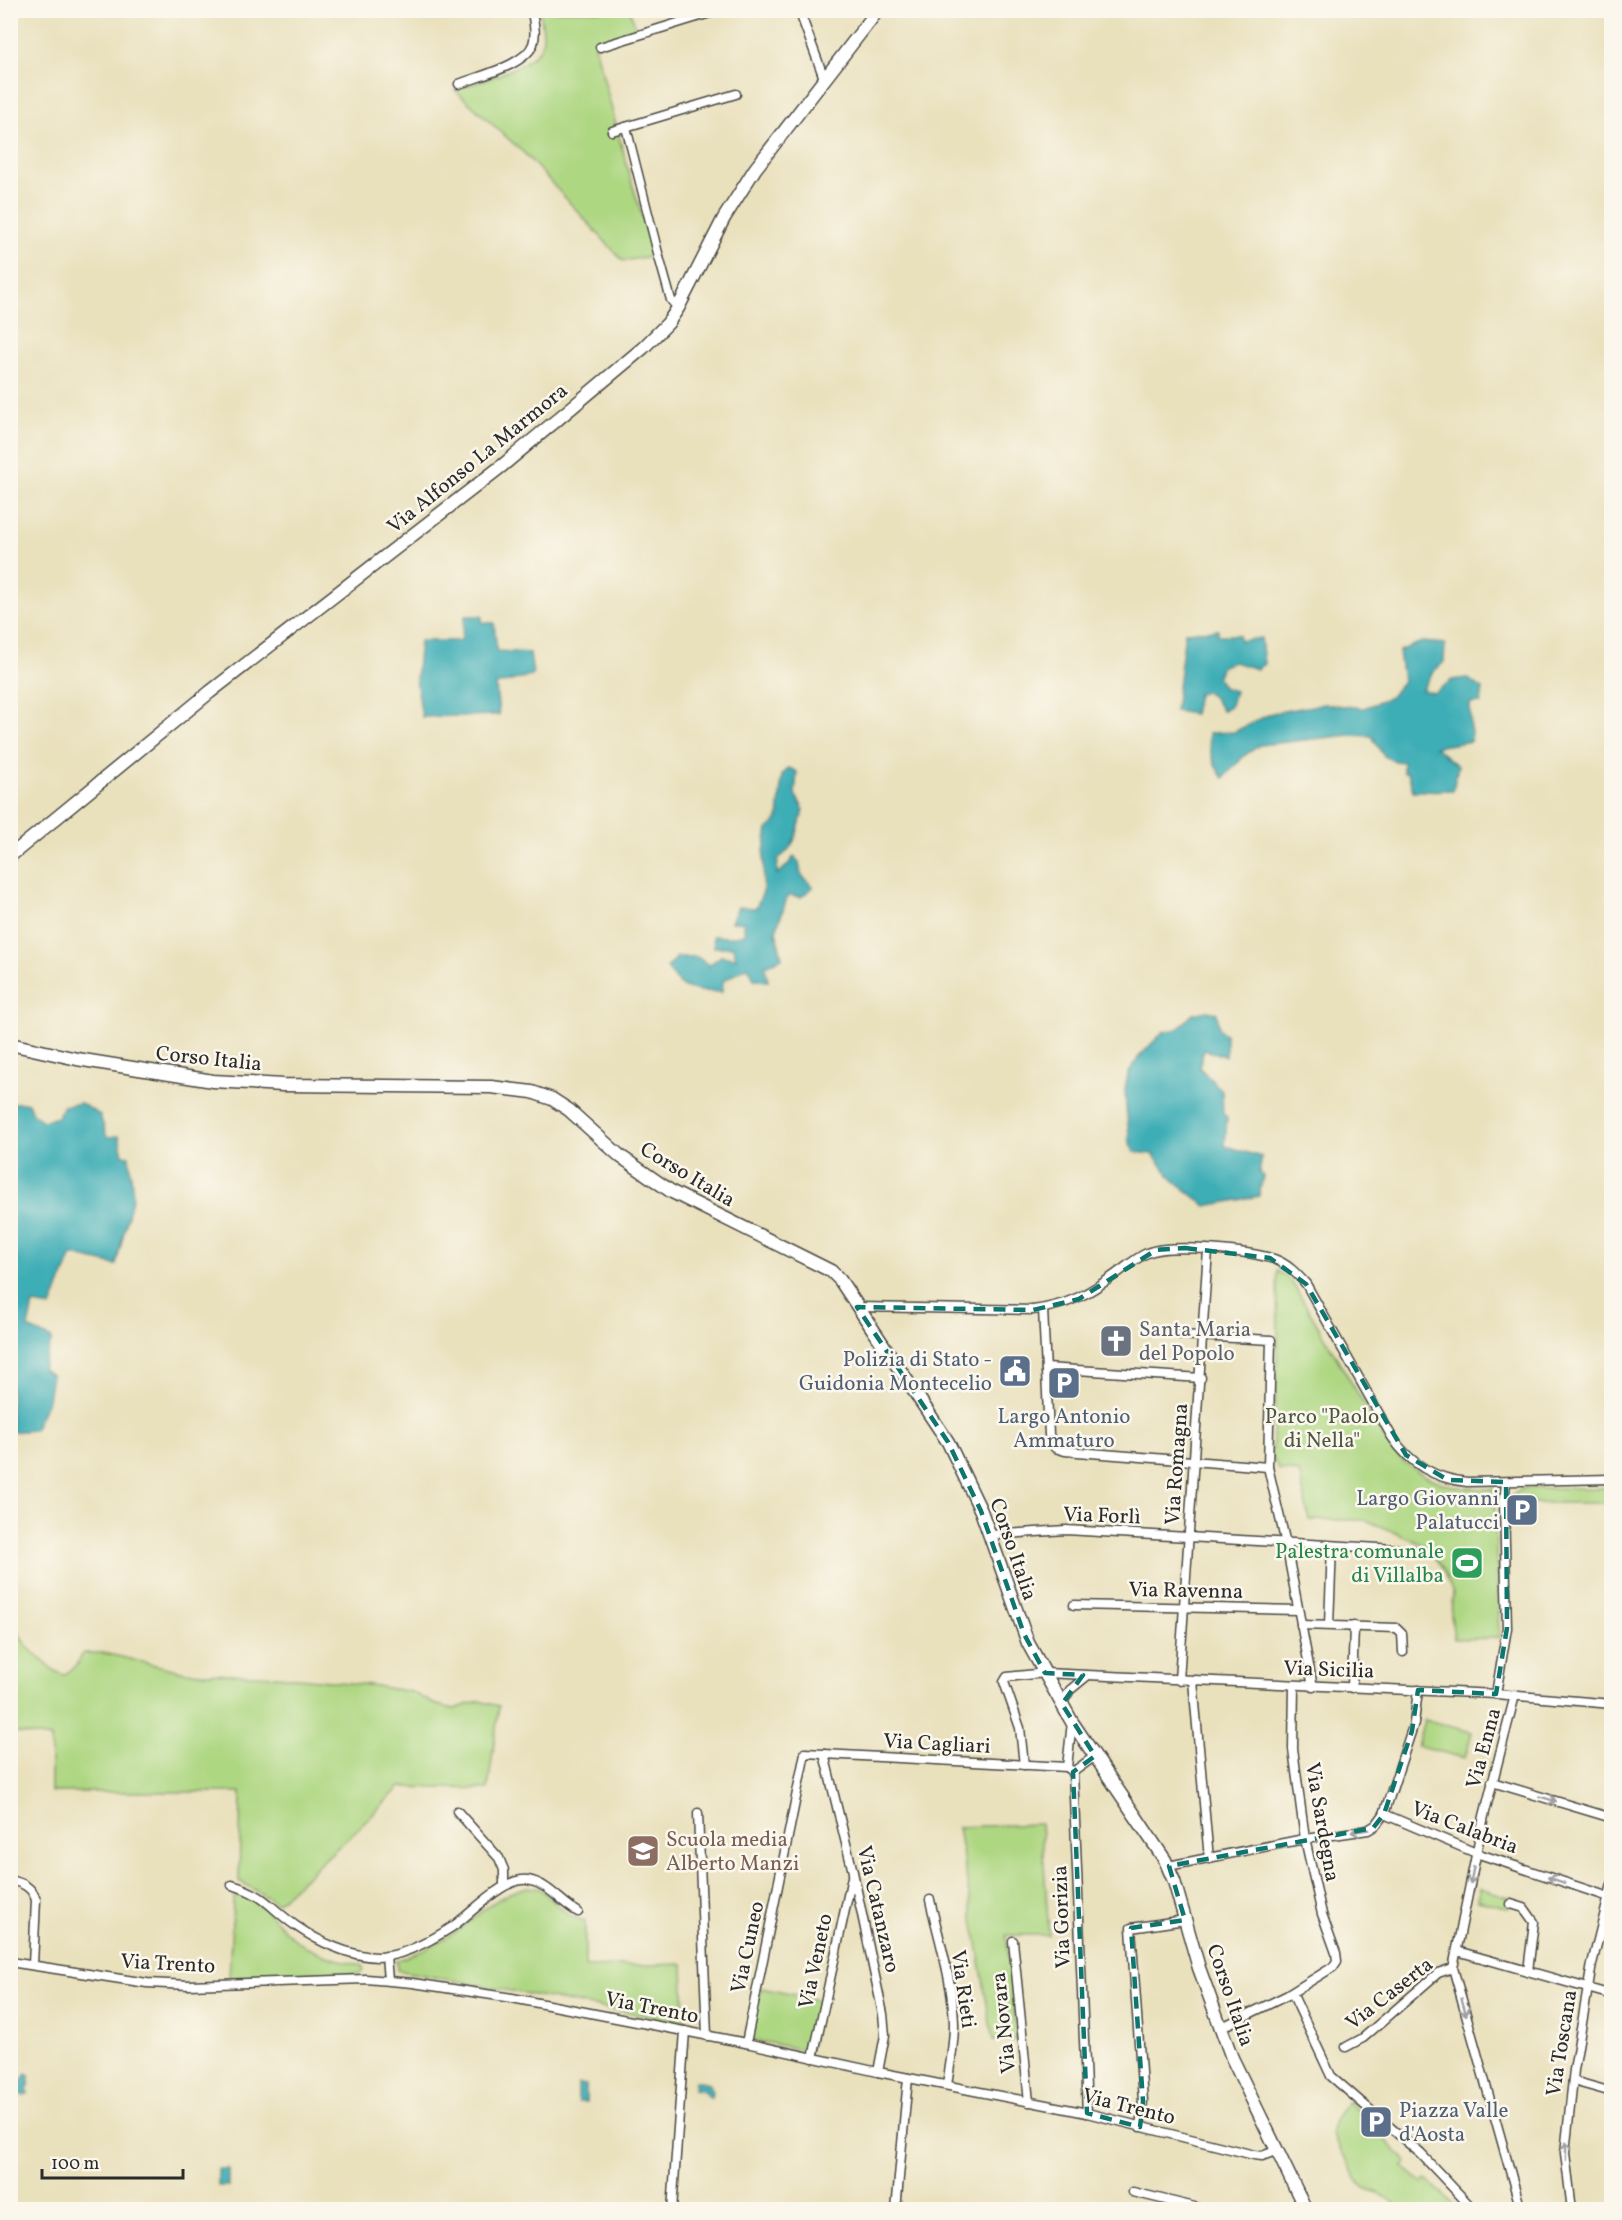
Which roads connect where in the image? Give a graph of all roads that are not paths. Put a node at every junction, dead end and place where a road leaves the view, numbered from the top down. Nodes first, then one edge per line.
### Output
1 (532, 10) edge
2 (720, 10) edge
3 (799, 10) edge
4 (878, 10) edge
5 (600, 47) dead end
6 (824, 78) junction
7 (459, 84) dead end
8 (736, 94) dead end
9 (626, 127) junction
10 (612, 131) dead end
11 (678, 308) junction
12 (10, 856) edge
13 (10, 1044) edge
14 (1208, 1250) junction
15 (857, 1307) junction
16 (1043, 1309) junction
17 (1180, 1335) dead end
18 (1204, 1336) junction
19 (1046, 1368) junction
20 (1201, 1378) junction
21 (1195, 1462) junction
22 (1268, 1467) junction
23 (1611, 1479) edge
24 (1506, 1482) junction
25 (990, 1535) junction
26 (1189, 1537) junction
27 (1286, 1544) junction
28 (1332, 1546) junction
29 (1413, 1550) dead end
30 (1074, 1605) dead end
31 (1184, 1608) junction
32 (1298, 1610) junction
33 (1301, 1625) junction
34 (1329, 1626) junction
35 (1354, 1626) junction
36 (1403, 1652) dead end
37 (1045, 1673) junction
38 (1088, 1675) junction
39 (1179, 1680) junction
40 (1193, 1681) junction
41 (1294, 1686) junction
42 (1313, 1687) junction
43 (1352, 1688) junction
44 (1418, 1690) junction
45 (1496, 1694) junction
46 (1515, 1695) junction
47 (1062, 1704) junction
48 (1611, 1706) edge
49 (1072, 1722) junction
50 (805, 1753) joint
51 (824, 1754) junction
52 (1095, 1756) junction
53 (1024, 1765) junction
54 (1070, 1770) junction
55 (1492, 1782) junction
56 (457, 1811) dead end
57 (698, 1813) dead end
58 (1384, 1814) junction
59 (1611, 1818) edge
60 (1305, 1839) junction
61 (1476, 1853) junction
62 (1209, 1859) junction
63 (1168, 1866) junction
64 (853, 1872) junction
65 (10, 1880) edge
66 (1611, 1884) edge
67 (232, 1885) dead end
68 (504, 1886) junction
69 (1610, 1898) edge
70 (930, 1900) dead end
71 (1511, 1904) dead end
72 (578, 1911) dead end
73 (1185, 1920) junction
74 (1013, 1941) dead end
75 (1457, 1951) junction
76 (386, 1956) junction
77 (10, 1962) edge
78 (33, 1965) junction
79 (1453, 1968) junction
80 (1528, 1971) junction
81 (388, 1980) junction
82 (1587, 1988) junction
83 (1293, 1992) junction
84 (1611, 1995) edge
85 (1220, 2028) junction
86 (685, 2031) junction
87 (707, 2036) junction
88 (746, 2043) junction
89 (1346, 2047) dead end
90 (813, 2058) junction
91 (878, 2072) junction
92 (908, 2078) junction
93 (1573, 2081) junction
94 (947, 2085) junction
95 (1611, 2092) edge
96 (1029, 2102) junction
97 (1087, 2113) junction
98 (1140, 2127) junction
99 (1278, 2150) junction
100 (1133, 2192) dead end
101 (672, 2210) edge
102 (896, 2210) edge
103 (1207, 2210) edge
104 (1305, 2210) edge
105 (1474, 2210) edge
106 (1521, 2210) edge
107 (1572, 2210) edge

1 - 7 street
2 - 5 street
3 - 6 street
4 - 6 street, Via Alfonso La Marmora
6 - 11 street, Via Alfonso La Marmora
8 - 9 street
9 - 10 street
9 - 11 street
11 - 12 street, Via Alfonso La Marmora
13 - 15 street, Corso Italia
14 - 16 street
14 - 18 street, Via Romagna
14 - 24 street
15 - 16 street
15 - 25 street, Corso Italia
16 - 19 street
17 - 18 street
18 - 20 street, Via Romagna
18 - 22 street
19 - 20 street
19 - 21 street
20 - 21 street, Via Romagna
21 - 22 street
21 - 26 street, Via Romagna
22 - 27 street
23 - 24 street
24 - 45 street
25 - 26 street, Via Forlì
25 - 37 street, Corso Italia
26 - 27 street, Via Forlì
26 - 31 street, Via Romagna
27 - 28 street, Via Forlì
27 - 32 street
28 - 29 street, Via Forlì
28 - 34 street
30 - 31 street, Via Ravenna
31 - 32 street, Via Ravenna
31 - 39 street, Via Romagna
32 - 33 street
33 - 34 street
33 - 42 street
34 - 35 street
35 - 36 street
35 - 43 street
37 - 38 street, Via Sicilia
37 - 47 street, Corso Italia
37 - 53 street, Via Sicilia
38 - 39 street, Via Sicilia
38 - 47 street
39 - 40 street, Via Sicilia
40 - 41 street, Via Sicilia
40 - 62 street
41 - 42 street, Via Sicilia
41 - 60 street, Via Sardegna
42 - 43 street, Via Sicilia
43 - 44 street, Via Sicilia
44 - 45 street, Via Sicilia
44 - 58 street
45 - 46 street, Via Sicilia
46 - 48 street, Via Sicilia
46 - 55 street, Via Enna
47 - 49 street, Corso Italia
49 - 52 street, Corso Italia
49 - 54 street, Via Gorizia
50 - 51 street, Via Cagliari
50 - 88 street, Via Cuneo
51 - 53 street, Via Cagliari
51 - 64 street, Via Catanzaro
52 - 54 street
52 - 63 street, Corso Italia
53 - 54 street, Via Cagliari
54 - 97 street, Via Gorizia
55 -> 59 street
55 - 61 street, Via Enna
56 - 68 street
57 - 87 street
58 -> 60 street, Via Calabria
58 - 61 street, Via Calabria
60 - 62 street, Via Calabria
60 - 83 street, Via Sardegna
69 -> 61 street, Via Calabria
61 -> 75 street, Via Enna
62 - 63 street, Via Calabria
63 - 73 street, Corso Italia
64 - 90 street, Via Veneto
64 - 91 street, Via Catanzaro
65 - 78 street
66 - 69 street, Via Toscana
67 - 76 street
68 - 72 street
68 - 76 street
69 - 82 street, Via Toscana
70 - 94 street, Via Rieti
71 - 80 street
73 - 85 street, Corso Italia
73 - 98 street
74 - 96 street, Via Novara
75 - 79 street, Via Enna
75 - 80 street
76 - 81 street
77 - 78 street, Via Trento
78 - 81 street, Via Trento
79 - 89 street, Via Caserta
79 -> 106 street
80 - 82 street
81 - 86 street, Via Trento
82 - 84 street
82 - 93 street, Via Toscana
83 - 85 street
83 - 105 street
85 - 99 street, Corso Italia
86 - 87 street, Via Trento
86 - 101 street
87 - 88 street, Via Trento
88 - 90 street, Via Trento
90 - 91 street, Via Trento
91 - 92 street, Via Trento
92 - 94 street, Via Trento
92 - 102 street
93 - 95 street
107 -> 93 street, Via Toscana
94 - 96 street, Via Trento
96 - 97 street, Via Trento
97 - 98 street, Via Trento
98 - 99 street, Via Trento
99 - 104 street, Corso Italia
100 - 103 street

